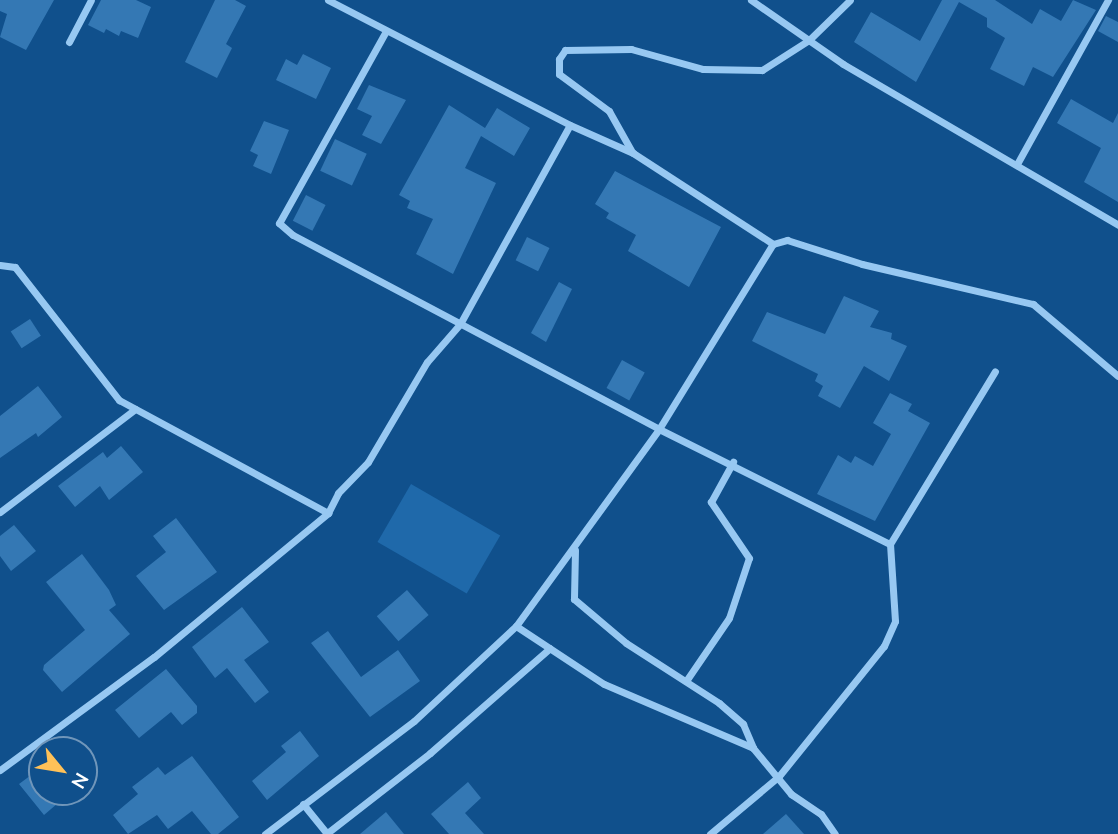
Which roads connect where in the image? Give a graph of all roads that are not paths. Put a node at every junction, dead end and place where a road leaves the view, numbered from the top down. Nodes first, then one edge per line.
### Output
1 (91, 0) edge
2 (328, 0) edge
3 (751, 0) edge
4 (850, 0) edge
5 (1108, 0) edge
6 (386, 31) junction
7 (809, 40) junction
8 (69, 42) dead end
9 (569, 125) junction
10 (633, 153) junction
11 (1017, 164) junction
12 (1118, 225) edge
13 (773, 244) junction
14 (0, 265) edge
15 (460, 324) junction
16 (995, 371) dead end
17 (1118, 376) edge
18 (135, 408) junction
19 (659, 429) junction
20 (733, 462) junction
21 (0, 512) edge
22 (328, 513) junction
23 (890, 544) junction
24 (575, 549) junction
25 (516, 626) junction
26 (550, 648) junction
27 (686, 681) junction
28 (753, 748) junction
29 (0, 770) edge
30 (779, 776) junction
31 (303, 804) junction
32 (265, 834) edge
33 (327, 834) edge
34 (710, 834) edge
35 (835, 834) edge

1 - 8 street
2 - 6 street
3 - 7 street
4 - 7 street
5 - 11 street
6 - 9 street
6 - 15 street
7 - 10 street
7 - 11 street
9 - 10 street
9 - 15 street
10 - 13 street
11 - 12 street
13 - 17 street
13 - 19 street
14 - 18 street
15 - 19 street
15 - 22 street
16 - 23 street
18 - 21 street
18 - 22 street
19 - 20 street
19 - 24 street
20 - 23 street
20 - 27 street
22 - 29 street
23 - 30 street
24 - 25 street
24 - 27 street
25 - 26 street
25 - 31 street
26 - 28 street
26 - 33 street
27 - 28 street
28 - 30 street
30 - 34 street
30 - 35 street
31 - 32 street
31 - 33 street

